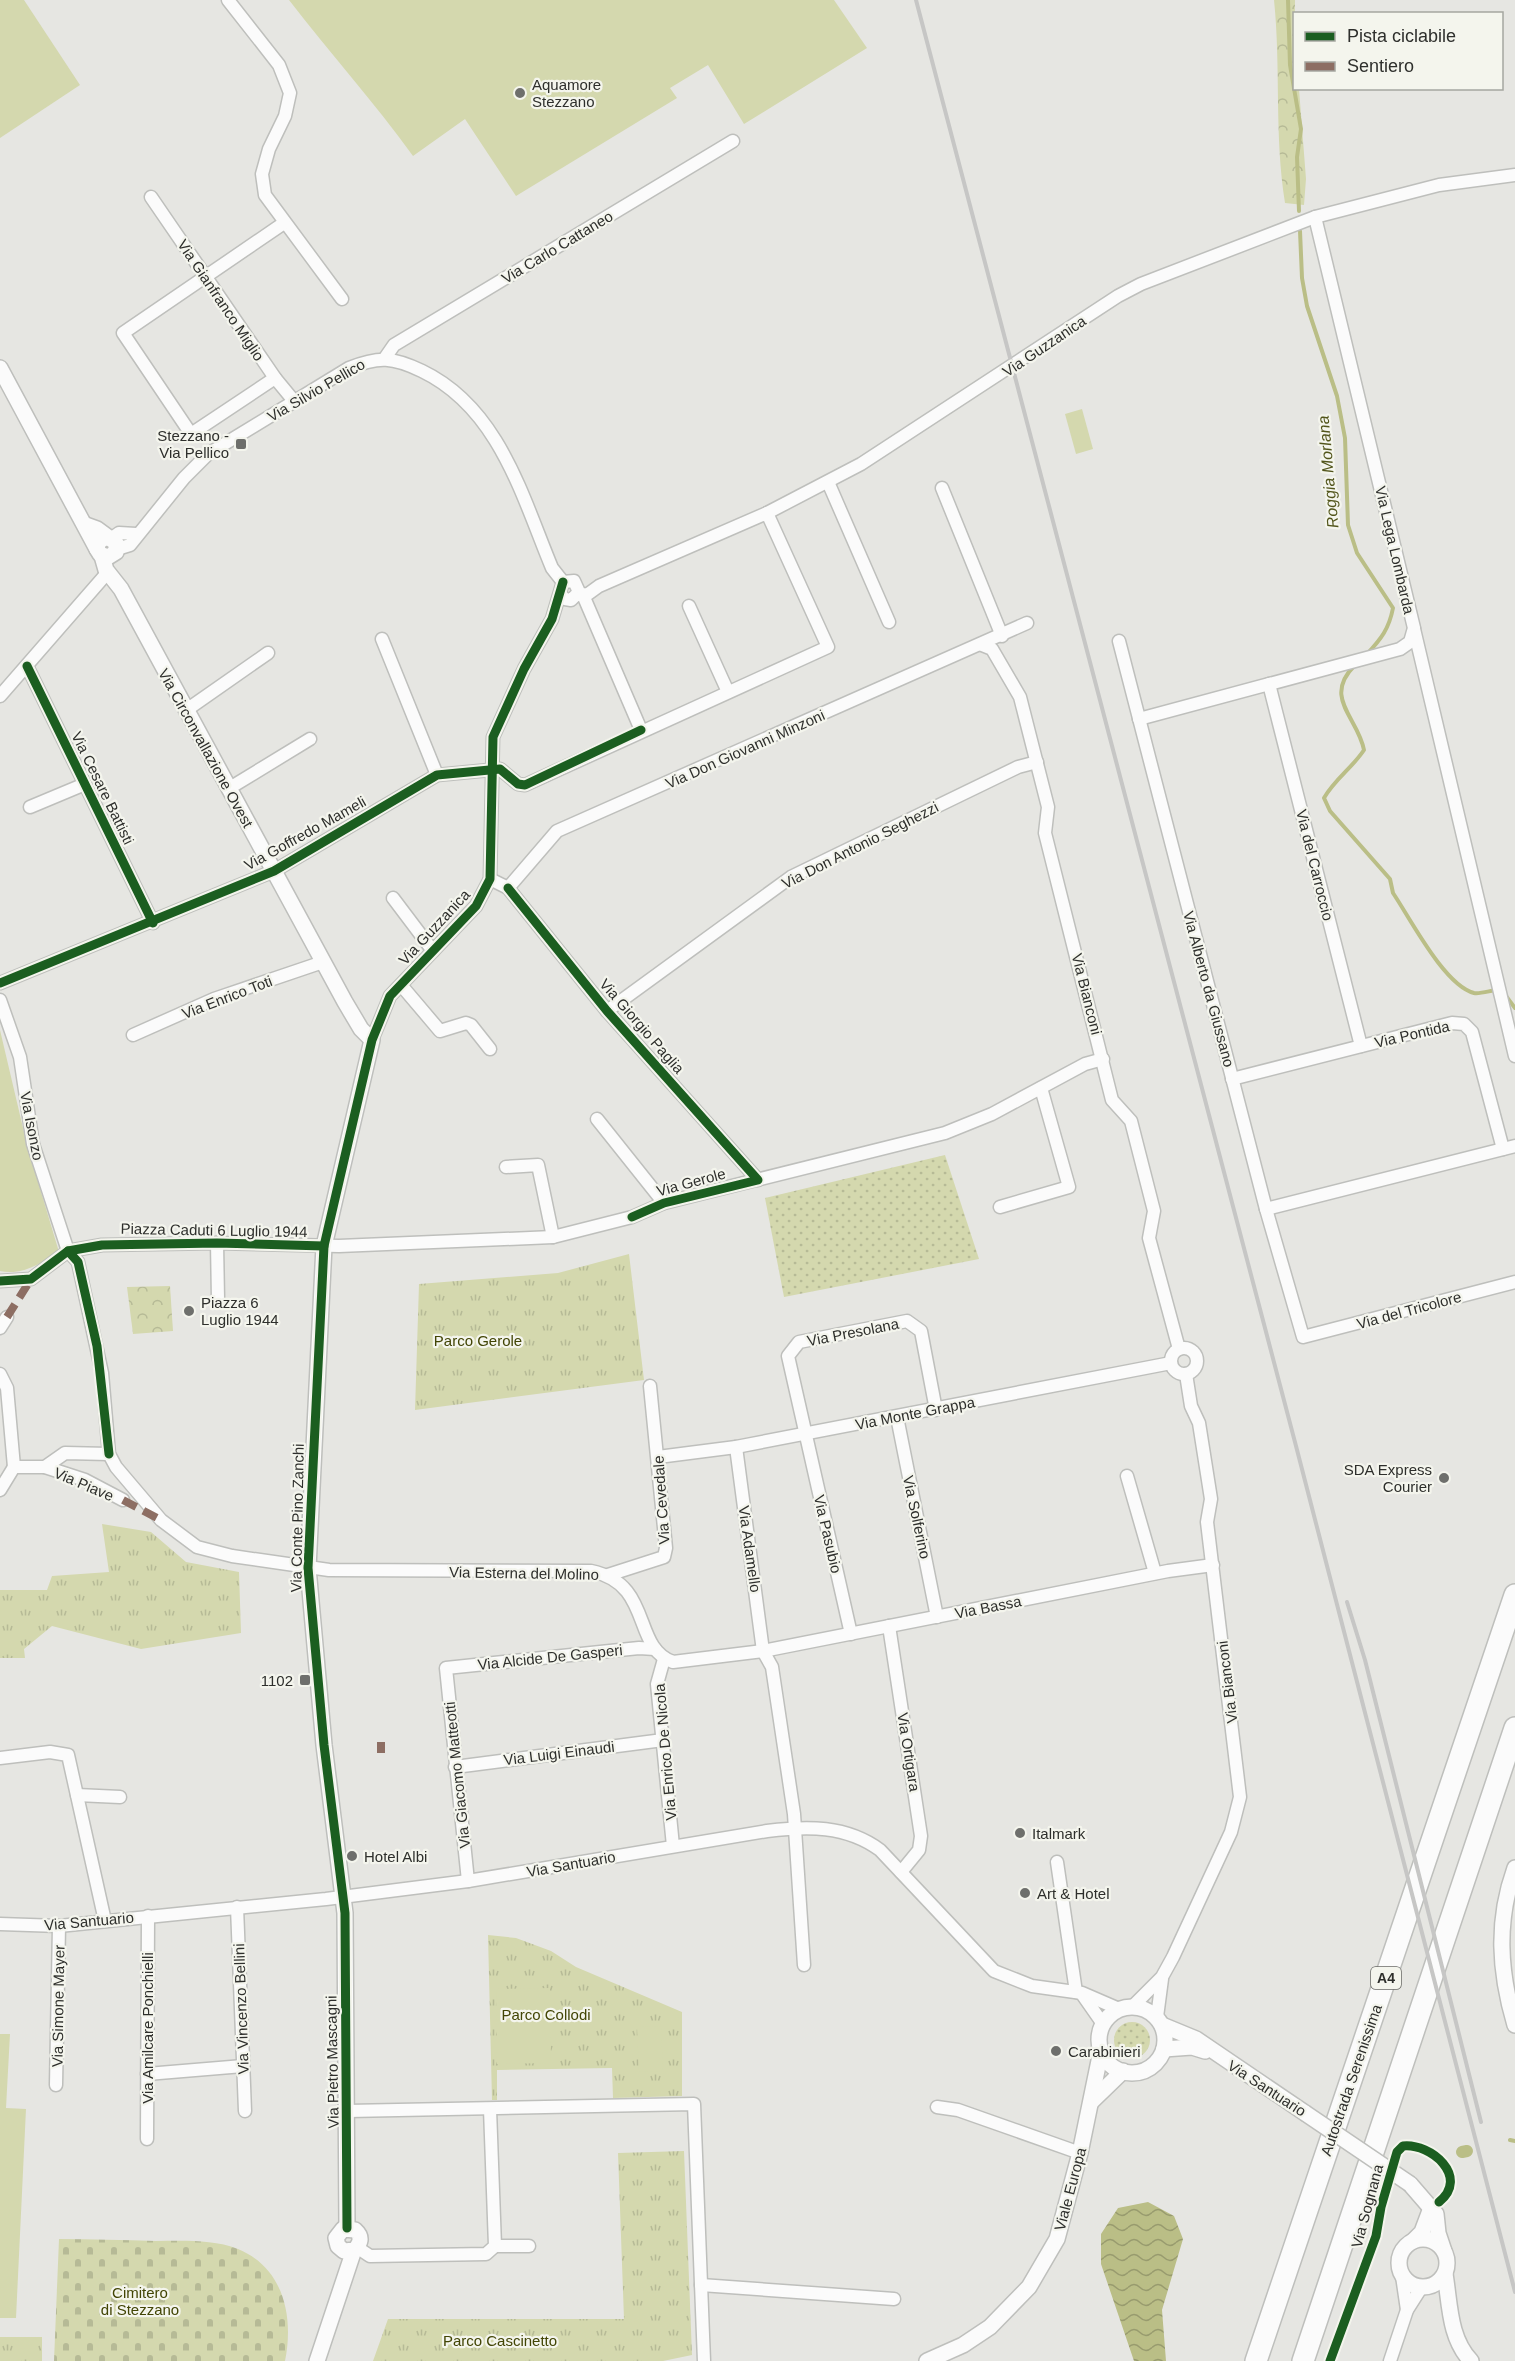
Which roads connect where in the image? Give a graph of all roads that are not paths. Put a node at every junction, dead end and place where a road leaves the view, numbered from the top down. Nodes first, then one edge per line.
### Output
1 (228, 0) edge
2 (733, 141) dead end
3 (1515, 175) edge
4 (151, 197) dead end
5 (1315, 217) junction
6 (284, 223) junction
7 (204, 276) junction
8 (342, 299) dead end
9 (385, 358) junction
10 (0, 368) edge
11 (275, 378) junction
12 (294, 401) junction
13 (828, 483) junction
14 (942, 488) dead end
15 (767, 513) junction
16 (108, 547) junction
17 (111, 575) junction
18 (572, 591) junction
19 (689, 606) dead end
20 (889, 622) dead end
21 (1027, 623) dead end
22 (1414, 628) junction
23 (1002, 636) junction
24 (382, 639) dead end
25 (1119, 640) dead end
26 (982, 645) junction
27 (268, 653) dead end
28 (27, 666) junction
29 (1269, 684) junction
30 (728, 692) junction
31 (0, 696) edge
32 (185, 711) junction
33 (1139, 719) junction
34 (641, 730) junction
35 (310, 739) dead end
36 (1036, 762) junction
37 (490, 770) junction
38 (437, 775) junction
39 (85, 784) junction
40 (228, 789) junction
41 (30, 807) dead end
42 (274, 871) junction
43 (490, 879) junction
44 (508, 888) junction
45 (393, 898) dead end
46 (153, 922) junction
47 (433, 951) junction
48 (323, 962) junction
49 (0, 982) edge
50 (401, 985) junction
51 (0, 1000) edge
52 (607, 1011) junction
53 (133, 1035) dead end
54 (372, 1040) junction
55 (1361, 1046) junction
56 (490, 1049) dead end
57 (1515, 1056) edge
58 (1103, 1059) junction
59 (1233, 1079) junction
60 (1041, 1088) junction
61 (597, 1119) dead end
62 (1509, 1147) edge
63 (506, 1167) dead end
64 (758, 1180) junction
65 (664, 1203) junction
66 (1000, 1207) dead end
67 (1266, 1209) junction
68 (553, 1236) junction
69 (217, 1243) junction
70 (324, 1246) junction
71 (68, 1251) junction
72 (0, 1281) edge
73 (1515, 1282) edge
74 (218, 1299) dead end
75 (7, 1317) dead end
76 (0, 1328) edge
77 (1303, 1337) joint
78 (1179, 1349) junction
79 (1171, 1363) junction
80 (0, 1374) edge
81 (1186, 1374) junction
82 (650, 1386) dead end
83 (3, 1389) edge
84 (936, 1410) junction
85 (897, 1417) junction
86 (805, 1434) junction
87 (736, 1447) junction
88 (109, 1454) junction
89 (658, 1456) junction
90 (14, 1467) junction
91 (45, 1467) junction
92 (1127, 1476) dead end
93 (0, 1490) edge
94 (123, 1500) dead end
95 (1213, 1565) junction
96 (308, 1568) junction
97 (1155, 1573) junction
98 (608, 1575) junction
99 (1515, 1595) edge
100 (943, 1615) junction
101 (889, 1626) junction
102 (851, 1634) junction
103 (655, 1649) junction
104 (763, 1651) junction
105 (664, 1659) junction
106 (446, 1668) joint
107 (1515, 1728) edge
108 (663, 1740) junction
109 (0, 1758) edge
110 (455, 1767) junction
111 (77, 1796) junction
112 (120, 1797) dead end
113 (796, 1828) junction
114 (673, 1846) junction
115 (1057, 1862) dead end
116 (1515, 1868) edge
117 (901, 1872) junction
118 (468, 1881) junction
119 (344, 1896) junction
120 (237, 1907) junction
121 (148, 1916) junction
122 (105, 1921) junction
123 (0, 1924) edge
124 (59, 1926) junction
125 (804, 1965) dead end
126 (1162, 1977) junction
127 (1079, 1993) junction
128 (1126, 2008) junction
129 (1160, 2021) junction
130 (1103, 2024) junction
131 (1515, 2025) edge
132 (1164, 2049) junction
133 (1101, 2051) junction
134 (1216, 2055) junction
135 (243, 2066) junction
136 (1123, 2072) junction
137 (147, 2073) junction
138 (56, 2085) dead end
139 (1092, 2101) junction
140 (937, 2107) dead end
141 (490, 2109) junction
142 (245, 2111) dead end
143 (348, 2111) junction
144 (147, 2139) dead end
145 (1080, 2153) junction
146 (1431, 2208) junction
147 (1413, 2241) junction
148 (495, 2246) junction
149 (529, 2246) dead end
150 (355, 2250) junction
151 (1445, 2252) junction
152 (1445, 2274) junction
153 (1402, 2276) junction
154 (701, 2285) junction
155 (1425, 2287) junction
156 (894, 2299) dead end
157 (1407, 2310) junction
158 (1450, 2313) junction
159 (308, 2361) edge
160 (317, 2361) edge
161 (704, 2361) edge
162 (927, 2361) edge
163 (1256, 2361) edge
164 (1303, 2361) edge
165 (1390, 2361) edge
166 (1471, 2361) edge

1 - 6 street
2 - 9 street, Via Carlo Cattaneo
3 - 5 street, Via Guzzanica
4 - 7 street, Via Gianfranco Miglio
5 - 13 street, Via Guzzanica
5 - 22 street, Via Lega Lombarda
6 - 7 street
6 - 8 street
7 - 11 street, Via Gianfranco Miglio
7 - 11 street
9 - 12 street, Via Silvio Pellico
9 - 18 street, Via Silvio Pellico
10 - 16 street, Via Circonvallazione Ovest
11 - 12 street, Via Gianfranco Miglio
12 - 16 street, Via Silvio Pellico
13 - 15 street, Via Guzzanica
13 - 20 street
14 - 23 street
15 - 18 street, Via Guzzanica
15 - 30 street
16 - 17 street, Via Circonvallazione Ovest
17 - 28 street
17 - 32 street, Via Circonvallazione Ovest
18 - 34 street, Via Silvio Pellico
18 - 37 street, Via Guzzanica
19 - 30 street
21 - 23 street, Via Don Giovanni Minzoni
22 - 29 street, Via Lega Lombarda
22 - 57 street
23 - 26 street, Via Don Giovanni Minzoni
24 - 38 street
25 - 33 street, Via Alberto da Giussano
26 - 36 street, Via Bianconi
26 - 44 street, Via Don Giovanni Minzoni
27 - 32 street
28 - 31 street
28 - 39 street, Via Cesare Battisti
29 - 33 street, Via Lega Lombarda
29 - 55 street, Via del Carroccio
30 - 34 street
32 - 40 street, Via Circonvallazione Ovest
33 - 59 street, Via Alberto da Giussano
34 - 37 street
35 - 40 street
36 - 52 street, Via Don Antonio Seghezzi
36 - 58 street, Via Bianconi
37 - 38 street, Via Goffredo Mameli
37 - 43 street, Via Guzzanica
38 - 42 street, Via Goffredo Mameli
39 - 41 street
39 - 46 street, Via Cesare Battisti
40 - 42 street, Via Circonvallazione Ovest
42 - 46 street, Via Goffredo Mameli
42 - 48 street, Via Circonvallazione Ovest
43 - 44 street, Via Giorgio Paglia
43 - 47 street, Via Guzzanica
44 - 52 street, Via Giorgio Paglia
45 - 47 street
46 - 49 street, Via Goffredo Mameli
47 - 50 street, Via Guzzanica
48 - 53 street, Via Enrico Toti
48 - 54 street, Via Circonvallazione Ovest
50 - 54 street, Via Guzzanica
50 - 56 street
51 - 71 street, Via Isonzo
52 - 64 street, Via Giorgio Paglia
54 - 70 street, Via Guzzanica
55 - 59 street, Via Pontida
55 - 62 street, Via Pontida
58 - 60 street, Via Gerole
58 - 78 street, Via Bianconi
59 - 67 street, Via Alberto da Giussano
60 - 64 street, Via Gerole
60 - 66 street
61 - 65 street
62 - 67 street
63 - 68 street
64 - 65 street, Via Gerole
65 - 68 street, Via Gerole
67 - 77 street, Via Alberto da Giussano
68 - 70 street, Via Gerole
69 - 70 street, Piazza Caduti 6 Luglio 1944
69 - 71 street, Piazza Caduti 6 Luglio 1944
69 - 74 street, Piazza Caduti 6 Luglio 1944
70 - 96 street, Via Conte Pino Zanchi
71 - 72 street
71 - 88 street, Via Isonzo
73 - 77 street, Via del Tricolore
75 - 76 street
78 - 79 street
78 - 81 street, Via Bianconi
79 - 81 street
79 - 84 street, Via Monte Grappa
80 - 83 street
81 - 95 street, Via Bianconi
82 - 89 street, Via Cevedale
83 - 90 street
84 - 85 street, Via Monte Grappa
84 - 86 street, Via Presolana
85 - 86 street, Via Monte Grappa
85 - 100 street, Via Solferino
86 - 87 street, Via Monte Grappa
86 - 102 street, Via Pasubio
87 - 89 street, Via Monte Grappa
87 - 104 street, Via Adamello
88 - 91 street, Via Piave
88 - 96 street, Via Esterna del Molino
89 - 98 street, Via Cevedale
90 - 91 street, Via Piave
90 - 93 street
91 - 94 street, Via Piave
92 - 97 street
95 - 97 street, Via Bassa
95 - 126 street, Via Bianconi
96 - 98 street, Via Esterna del Molino
96 - 119 street, Via Conte Pino Zanchi
97 - 100 street, Via Bassa
98 - 103 street, Via Esterna del Molino
99 - 163 highway, Autostrada Serenissima / A4
100 - 101 street, Via Bassa
101 - 102 street, Via Bassa
101 - 117 street, Via Ortigara
102 - 104 street, Via Bassa
103 - 105 street, Via Esterna del Molino
103 - 106 street, Via Alcide De Gasperi
104 - 105 street
104 - 113 street
105 - 108 street, Via Enrico De Nicola
106 - 110 street, Via Giacomo Matteotti
107 - 164 highway
108 - 110 street, Via Luigi Einaudi
108 - 114 street, Via Enrico De Nicola
109 - 111 street
110 - 118 street, Via Giacomo Matteotti
111 - 112 street
111 - 122 street
113 - 114 street, Via Santuario
113 - 117 street, Via Santuario
113 - 125 street
114 - 118 street, Via Santuario
115 - 127 street
116 - 131 street
117 - 127 street, Via Santuario
118 - 119 street, Via Santuario
119 - 120 street, Via Santuario
119 - 143 street, Via Pietro Mascagni
120 - 121 street, Via Santuario
120 - 135 street, Via Vincenzo Bellini
121 - 122 street, Via Santuario
121 - 137 street, Via Amilcare Ponchielli
122 - 124 street, Via Santuario
123 - 124 street, Via Santuario
124 - 138 street, Via Simone Mayer
126 - 128 street, Via Bianconi
126 - 129 street, Via Bianconi
127 - 128 street, Via Santuario
127 - 130 street
128 - 129 street, Via Santuario
128 - 130 street
129 - 132 street
129 - 134 street, Via Santuario
130 - 133 street
132 - 134 street, Via Santuario
132 - 136 street
133 - 136 street
133 - 139 street, Viale Europa
134 - 146 street, Via Santuario, bridge
135 - 137 street
135 - 142 street, Via Vincenzo Bellini
136 - 139 street, Viale Europa
137 - 144 street, Via Amilcare Ponchielli
139 - 145 street, Viale Europa
140 - 145 street
141 - 143 street, Via Pietro Mascagni
141 - 148 street
141 - 154 street, Via Pietro Mascagni
143 - 150 street, Via Pietro Mascagni
145 - 162 street, Viale Europa
146 - 147 street
146 - 151 street, Via Santuario
147 - 151 street
147 - 153 street
148 - 149 street
148 - 150 street
150 - 159 street, Via Pietro Mascagni
150 - 160 street, Via Pietro Mascagni
151 - 152 street, Via Santuario
152 - 155 street
152 - 158 street, Via Santuario
153 - 155 street, Via Santuario
153 - 157 street
154 - 156 street
154 - 161 street, Via Pietro Mascagni
155 - 157 street
155 - 158 street, Via Santuario
157 - 165 street
158 - 166 street, Via Santuario

